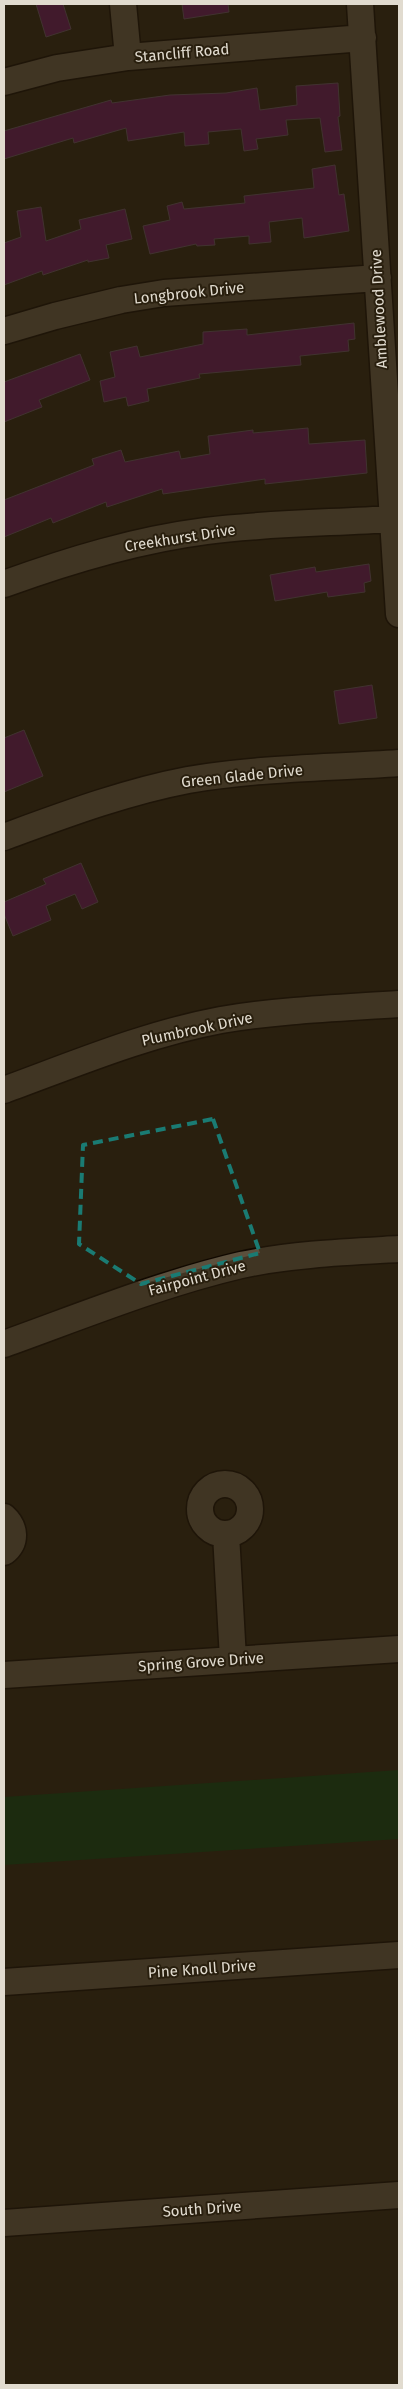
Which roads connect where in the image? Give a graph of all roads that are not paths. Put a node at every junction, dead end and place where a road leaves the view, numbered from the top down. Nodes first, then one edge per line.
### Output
1 (122, 4) edge
2 (360, 4) edge
3 (363, 38) junction
4 (128, 57) junction
5 (4, 82) edge
6 (378, 278) junction
7 (4, 331) edge
8 (392, 519) junction
9 (4, 584) edge
10 (399, 614) edge
11 (399, 763) edge
12 (4, 837) edge
13 (399, 1004) edge
14 (4, 1090) edge
15 (399, 1249) edge
16 (4, 1344) edge
17 (4, 1516) edge
18 (226, 1534) dead end
19 (4, 1552) edge
20 (399, 1648) edge
21 (233, 1659) junction
22 (4, 1675) edge
23 (399, 1955) edge
24 (4, 1982) edge
25 (399, 2196) edge
26 (4, 2223) edge

1 - 4 street
2 - 3 street, Amblewood Drive
3 - 4 street, Stancliff Road
3 - 6 street, Amblewood Drive
4 - 5 street, Stancliff Road
6 - 7 street, Longbrook Drive
6 - 8 street, Amblewood Drive
8 - 9 street, Creekhurst Drive
8 - 10 street, Amblewood Drive
11 - 12 street, Green Glade Drive
13 - 14 street, Plumbrook Drive
15 - 16 street, Fairpoint Drive
17 - 19 street
18 - 21 street
20 - 21 street, Spring Grove Drive
21 - 22 street, Spring Grove Drive
23 - 24 street, Pine Knoll Drive
25 - 26 street, South Drive

